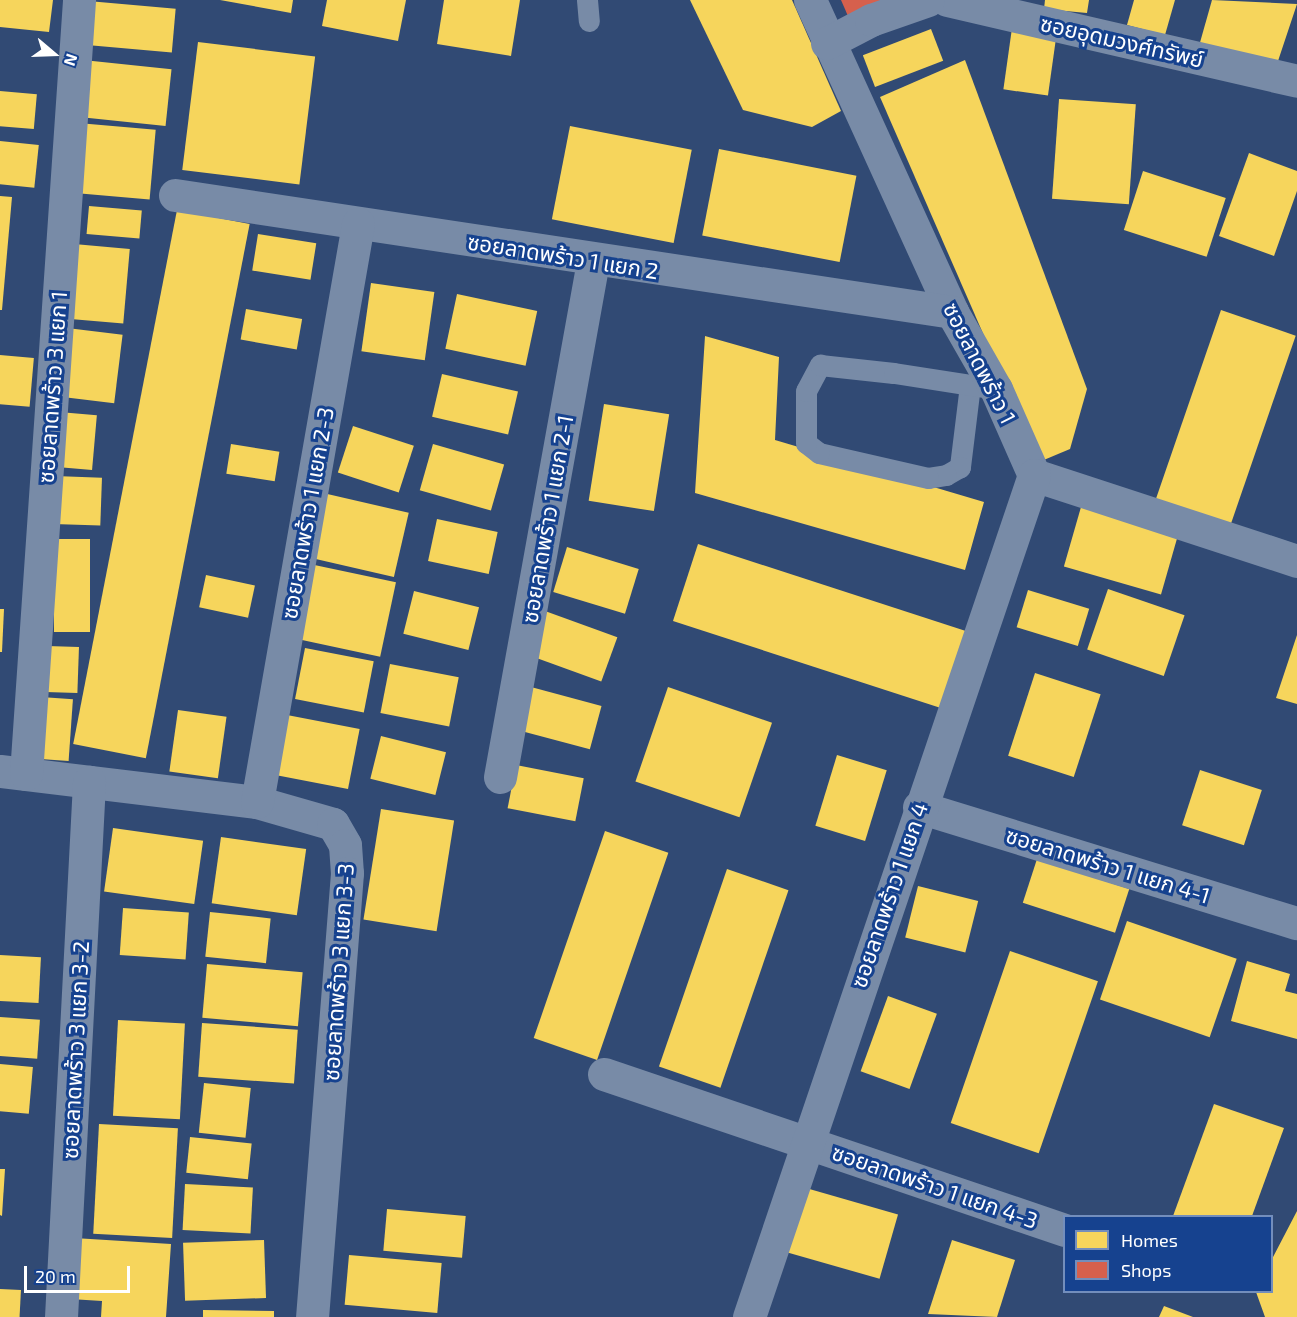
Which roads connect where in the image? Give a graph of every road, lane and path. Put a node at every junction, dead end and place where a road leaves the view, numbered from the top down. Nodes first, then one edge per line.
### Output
1 (79, 0) edge
2 (587, 0) edge
3 (810, 0) edge
4 (928, 0) edge
5 (947, 0) edge
6 (589, 21) dead end
7 (827, 43) junction
8 (1297, 81) edge
9 (175, 195) dead end
10 (358, 224) junction
11 (593, 261) junction
12 (952, 312) junction
13 (983, 387) junction
14 (1034, 475) junction
15 (1297, 561) edge
16 (13, 773) edge
17 (500, 777) dead end
18 (89, 782) junction
19 (257, 802) junction
20 (919, 807) junction
21 (1297, 923) edge
22 (603, 1074) dead end
23 (805, 1142) junction
24 (1063, 1229) edge
25 (61, 1317) edge
26 (312, 1317) edge
27 (749, 1317) edge

1 - 16 street, ซอยลาดพร้าว 3 แยก 1
2 - 6 lane
3 - 7 street, ซอยลาดพร้าว 1
4 - 7 street
5 - 8 street, ซอยอุดมวงศ์ทรัพย์
7 - 12 street, ซอยลาดพร้าว 1
9 - 10 street, ซอยลาดพร้าว 1 แยก 2
10 - 11 street, ซอยลาดพร้าว 1 แยก 2
10 - 19 street, ซอยลาดพร้าว 1 แยก 2-3
11 - 12 street, ซอยลาดพร้าว 1 แยก 2
11 - 17 street, ซอยลาดพร้าว 1 แยก 2-1
12 - 13 street, ซอยลาดพร้าว 1
13 - 13 lane
13 - 14 street, ซอยลาดพร้าว 1
14 - 15 street
14 - 20 street, ซอยลาดพร้าว 1 แยก 4
16 - 18 street, ซอยลาดพร้าว 3 แยก 3-3
18 - 19 street, ซอยลาดพร้าว 3 แยก 3-3
18 - 25 street, ซอยลาดพร้าว 3 แยก 3-2
19 - 26 street, ซอยลาดพร้าว 3 แยก 3-3
20 - 21 street, ซอยลาดพร้าว 1 แยก 4-1
20 - 23 street, ซอยลาดพร้าว 1 แยก 4
22 - 23 street, ซอยลาดพร้าว 1 แยก 4-3
23 - 24 street, ซอยลาดพร้าว 1 แยก 4-3
23 - 27 street, ซอยลาดพร้าว 1 แยก 4

